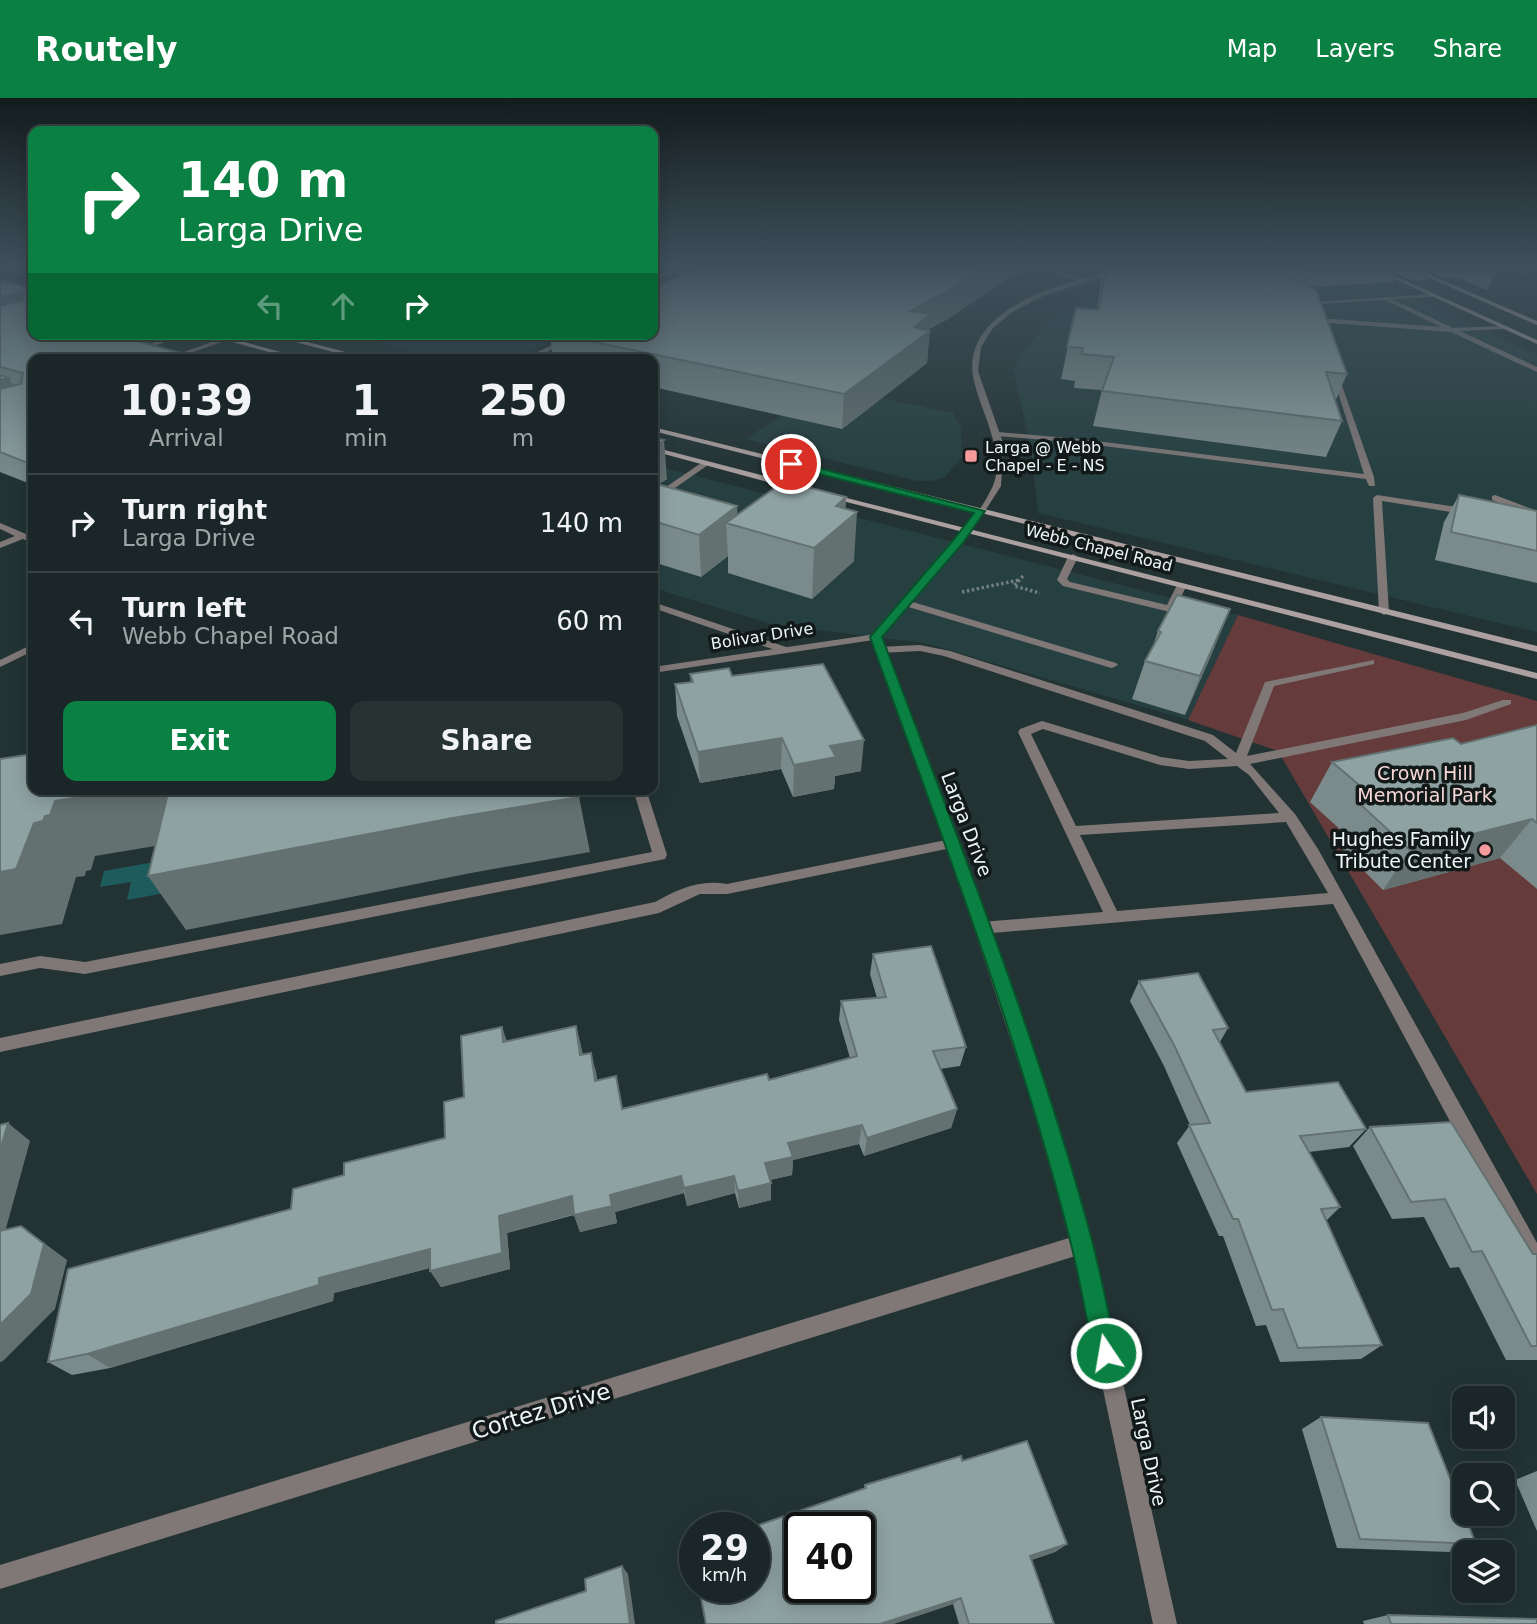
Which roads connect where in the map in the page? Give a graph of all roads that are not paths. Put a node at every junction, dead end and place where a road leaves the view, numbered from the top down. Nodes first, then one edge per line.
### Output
1 (985, 338) edge
2 (1469, 338) edge
3 (167, 340) edge
4 (223, 340) edge
5 (230, 340) edge
6 (292, 340) edge
7 (568, 340) edge
8 (126, 354) edge
9 (182, 354) edge
10 (284, 354) edge
11 (349, 354) edge
12 (537, 354) edge
13 (1331, 365) edge
14 (1537, 370) edge
15 (658, 430) edge
16 (999, 435) junction
17 (658, 450) edge
18 (707, 463) junction
19 (1370, 477) junction
20 (804, 489) edge
21 (818, 492) edge
22 (658, 497) edge
23 (1377, 498) junction
24 (1495, 498) dead end
25 (980, 511) junction
26 (1479, 514) edge
27 (1537, 514) edge
28 (1526, 521) edge
29 (1537, 523) edge
30 (0, 526) edge
31 (967, 530) junction
32 (23, 536) junction
33 (28, 538) edge
34 (0, 545) edge
35 (1073, 558) junction
36 (1182, 586) junction
37 (906, 603) junction
38 (658, 607) edge
39 (1384, 612) junction
40 (1380, 636) junction
41 (877, 643) junction
42 (1537, 649) edge
43 (28, 650) edge
44 (785, 650) junction
45 (1370, 662) dead end
46 (0, 664) edge
47 (1112, 666) dead end
48 (658, 669) edge
49 (1537, 676) edge
50 (1507, 702) dead end
51 (1239, 762) junction
52 (641, 795) edge
53 (1290, 817) junction
54 (1072, 831) junction
55 (951, 844) junction
56 (1338, 898) junction
57 (1113, 917) junction
58 (981, 928) junction
59 (0, 970) edge
60 (0, 1045) edge
61 (1082, 1244) junction
62 (1537, 1262) edge
63 (0, 1577) edge
64 (1165, 1624) edge

1 - 16 street
2 - 14 street
3 - 8 street
4 - 9 street
5 - 10 main road
6 - 11 main road
7 - 12 street
13 - 19 street
15 - 25 main road, Webb Chapel Road
16 - 19 street
16 - 25 street
17 - 18 main road
18 - 20 main road
18 - 22 street
19 - 23 street
21 - 31 main road, Webb Chapel Road
23 - 26 street
23 - 39 street
24 - 27 street
25 - 31 street
25 - 39 main road, Webb Chapel Road
28 - 29 street
30 - 32 street
31 - 35 main road, Webb Chapel Road
31 - 37 street
32 - 33 street
32 - 34 street
35 - 36 main road, Webb Chapel Road
35 - 36 street
36 - 40 main road, Webb Chapel Road
37 - 41 street
37 - 47 street
38 - 44 street
39 - 40 main road
39 - 42 main road, Webb Chapel Road
40 - 49 main road, Webb Chapel Road
41 - 44 street, Bolivar Drive
41 - 51 street, Bolivar Drive
41 - 55 street, Larga Drive
43 - 46 street
44 - 48 street, Bolivar Drive
45 - 51 street
50 - 51 street
51 - 53 street, Bolivar Drive
51 - 54 street
52 - 59 street
53 - 54 street
53 - 56 street, Bolivar Drive
54 - 57 street
55 - 58 street, Larga Drive
55 - 60 street
56 - 57 street
56 - 62 street, Bolivar Drive
57 - 58 street
58 - 61 street, Larga Drive
61 - 63 street, Cortez Drive
61 - 64 street, Larga Drive

